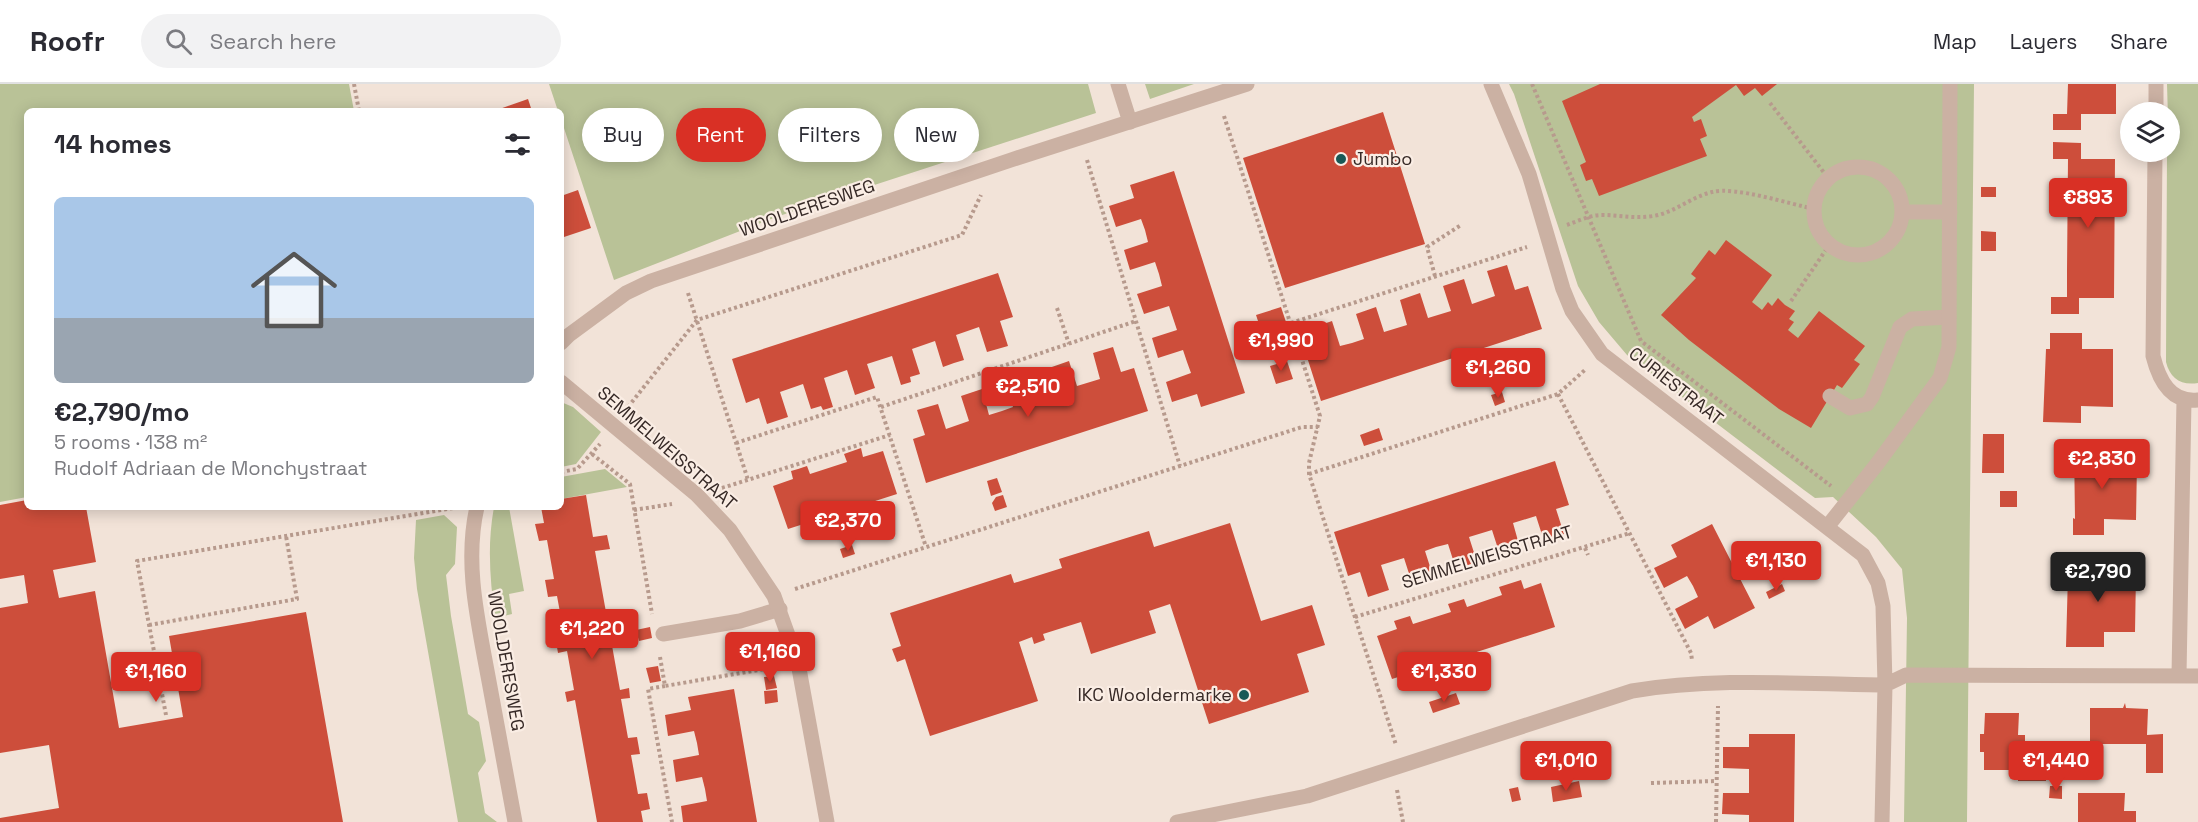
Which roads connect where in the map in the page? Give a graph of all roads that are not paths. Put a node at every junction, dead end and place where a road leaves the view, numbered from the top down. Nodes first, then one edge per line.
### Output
1 (1118, 84) edge
2 (1247, 84) edge
3 (1491, 84) edge
4 (1950, 84) edge
5 (2156, 84) edge
6 (2156, 102) edge
7 (1130, 122) junction
8 (2155, 162) edge
9 (1902, 212) junction
10 (1950, 212) junction
11 (1949, 317) junction
12 (564, 340) edge
13 (564, 384) edge
14 (1830, 396) dead end
15 (2191, 400) edge
16 (476, 510) edge
17 (1827, 527) junction
18 (777, 603) junction
19 (658, 629) road end
20 (2180, 675) junction
21 (2198, 676) edge
22 (1885, 685) junction
23 (515, 822) edge
24 (827, 822) edge
25 (1177, 822) edge
26 (1882, 822) edge

1 - 7 street
2 - 7 street, WOOLDERESWEG
3 - 17 street, CURIESTRAAT
4 - 10 street
5 - 6 street
7 - 12 street, WOOLDERESWEG
8 - 15 street
9 - 9 street
9 - 10 street
10 - 11 street
11 - 14 street
11 - 17 street
13 - 18 street, SEMMELWEISSTRAAT
15 - 20 street
16 - 23 street, WOOLDERESWEG
17 - 22 street, CURIESTRAAT
18 - 19 street
18 - 24 street, SEMMELWEISSTRAAT
20 - 21 street
20 - 22 street
22 - 25 street
22 - 26 street, CURIESTRAAT

